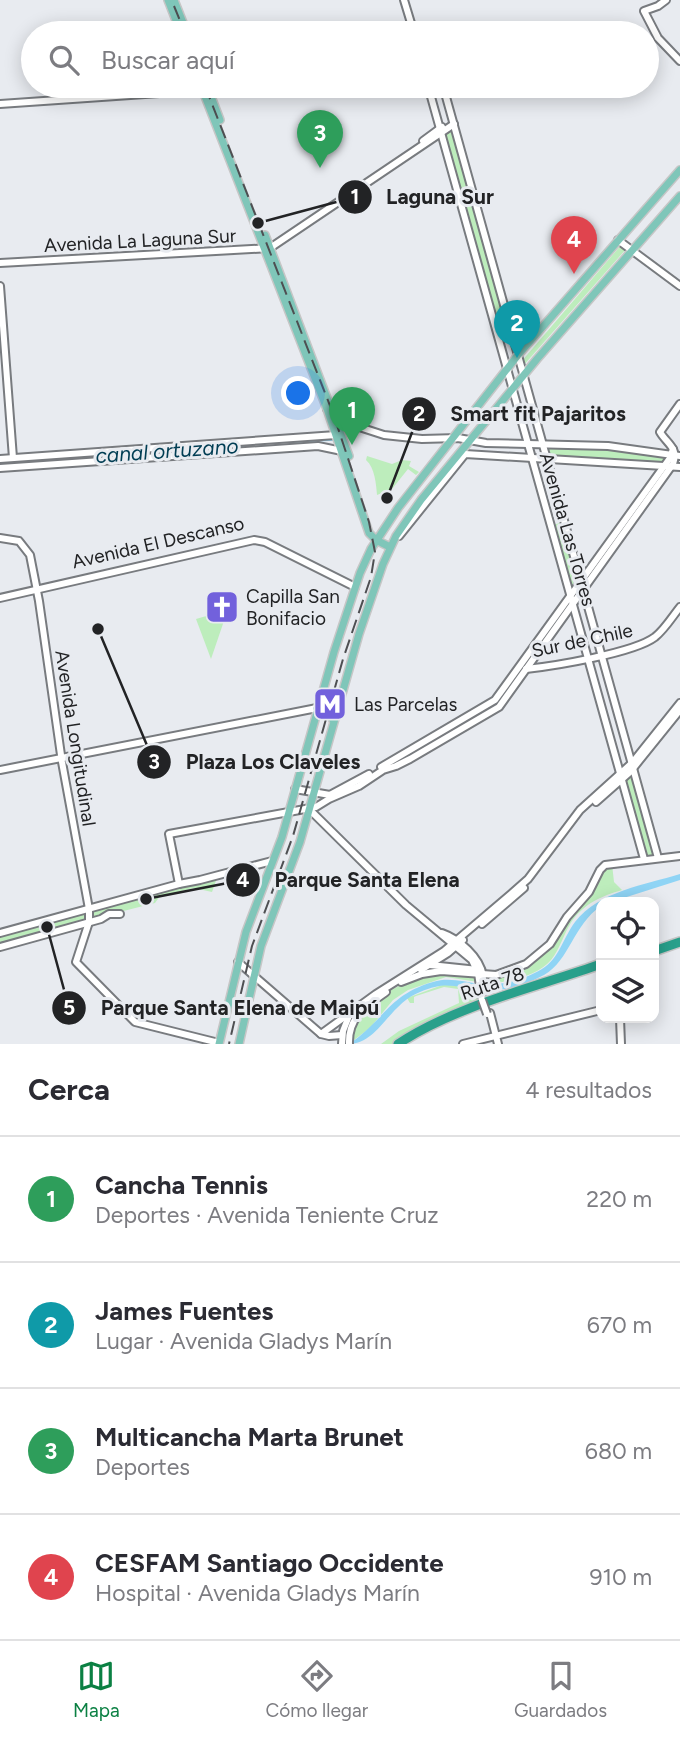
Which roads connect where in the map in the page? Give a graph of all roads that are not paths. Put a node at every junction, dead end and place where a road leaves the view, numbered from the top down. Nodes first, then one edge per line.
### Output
1 (168, 0) edge
2 (174, 0) edge
3 (404, 0) edge
4 (666, 0) edge
5 (176, 21) edge
6 (182, 21) edge
7 (410, 21) edge
8 (652, 21) edge
9 (659, 36) edge
10 (680, 59) edge
11 (54, 98) edge
12 (208, 98) edge
13 (431, 98) edge
14 (446, 98) edge
15 (0, 102) edge
16 (453, 122) junction
17 (441, 131) junction
18 (680, 170) edge
19 (680, 196) edge
20 (618, 240) junction
21 (267, 247) junction
22 (632, 250) junction
23 (0, 261) edge
24 (0, 286) edge
25 (680, 286) edge
26 (507, 317) junction
27 (494, 323) junction
28 (518, 355) junction
29 (507, 369) junction
30 (524, 376) junction
31 (513, 389) junction
32 (680, 404) edge
33 (330, 408) junction
34 (535, 416) junction
35 (522, 420) junction
36 (336, 435) junction
37 (448, 440) junction
38 (471, 440) junction
39 (528, 444) junction
40 (543, 444) junction
41 (342, 451) junction
42 (531, 456) junction
43 (546, 457) junction
44 (13, 458) junction
45 (0, 459) edge
46 (673, 461) edge
47 (0, 468) edge
48 (0, 536) edge
49 (377, 538) junction
50 (391, 546) junction
51 (581, 580) junction
52 (37, 587) junction
53 (355, 587) junction
54 (584, 589) junction
55 (570, 595) junction
56 (0, 596) edge
57 (573, 604) junction
58 (680, 607) edge
59 (601, 655) junction
60 (588, 658) junction
61 (526, 669) junction
62 (517, 670) junction
63 (680, 703) edge
64 (317, 708) junction
65 (680, 710) edge
66 (333, 721) junction
67 (456, 728) junction
68 (61, 758) junction
69 (632, 766) junction
70 (0, 770) edge
71 (621, 777) junction
72 (360, 782) junction
73 (372, 782) dead end
74 (295, 789) junction
75 (314, 793) junction
76 (323, 795) junction
77 (316, 806) junction
78 (289, 812) junction
79 (316, 816) junction
80 (305, 824) junction
81 (680, 856) edge
82 (658, 858) junction
83 (644, 859) junction
84 (272, 861) junction
85 (179, 884) junction
86 (107, 908) junction
87 (88, 910) junction
88 (120, 914) dead end
89 (88, 923) junction
90 (46, 926) junction
91 (0, 933) edge
92 (680, 939) edge
93 (456, 944) junction
94 (659, 946) edge
95 (0, 947) edge
96 (237, 962) junction
97 (428, 965) junction
98 (596, 968) edge
99 (596, 968) edge
100 (415, 969) junction
101 (235, 973) junction
102 (481, 975) junction
103 (253, 976) junction
104 (404, 980) junction
105 (596, 1011) edge
106 (355, 1013) junction
107 (618, 1023) edge
108 (350, 1028) junction
109 (321, 1034) junction
110 (342, 1035) junction
111 (495, 1040) edge
112 (347, 1043) edge
113 (219, 1044) edge
114 (239, 1044) edge
115 (398, 1044) edge
116 (407, 1044) edge
117 (463, 1044) edge
118 (619, 1044) edge

1 - 5 main road
2 - 6 main road
3 - 7 street
4 - 8 street
9 - 10 street
11 - 15 street
12 - 21 main road
13 - 17 street, Avenida Las Torres
14 - 16 street, Avenida Las Torres
16 - 17 street
16 - 26 street, Avenida Las Torres
17 - 21 street
17 - 27 street, Avenida Las Torres
18 - 20 main road
19 - 22 main road
20 - 22 street
20 - 28 main road
21 - 23 street, Avenida La Laguna Sur
21 - 33 main road
22 - 25 street
22 - 30 main road
24 - 44 street
26 - 27 street
26 - 28 street, Avenida Las Torres
27 - 29 street, Avenida Las Torres
28 - 29 main road
28 - 30 street, Avenida Las Torres
29 - 31 street, Avenida Las Torres
29 - 37 main road
30 - 31 main road
30 - 34 street, Avenida Las Torres
31 - 35 street, Avenida Las Torres
31 - 38 main road
32 - 46 street
33 - 36 main road
33 - 37 street
33 - 49 main road
34 - 35 street
34 - 40 street, Avenida Las Torres
35 - 39 street, Avenida Las Torres
36 - 41 main road
36 - 44 street
37 - 38 street
37 - 49 main road
38 - 39 street
38 - 50 main road
39 - 40 street
39 - 42 street, Avenida Las Torres
40 - 43 street, Avenida Las Torres
40 - 46 street
41 - 47 street
41 - 49 main road
42 - 43 street
42 - 50 street
42 - 55 street, Avenida Las Torres
43 - 46 street
43 - 51 street, Avenida Las Torres
44 - 45 street
46 - 51 street
46 - 54 street
48 - 52 street, Avenida Longitudinal
49 - 50 main road
49 - 53 main road
50 - 66 main road
51 - 54 street, Avenida Las Torres
51 - 55 street
52 - 53 street, Avenida El Descanso
52 - 56 street, Avenida El Descanso
52 - 68 street, Avenida Longitudinal
53 - 64 main road
54 - 57 street
54 - 59 street, Avenida Las Torres
55 - 57 street, Avenida Las Torres
55 - 62 street
57 - 60 street, Avenida Las Torres
57 - 61 street
58 - 59 street, Sur de Chile
59 - 60 street, Sur de Chile
59 - 69 street, Avenida Las Torres
60 - 61 street, Sur de Chile
60 - 71 street, Avenida Las Torres
61 - 62 street, Sur de Chile
61 - 67 street
62 - 67 street
63 - 69 street
64 - 66 main road
64 - 68 street
64 - 74 main road
65 - 69 street
66 - 75 main road
67 - 72 street
68 - 70 street
68 - 87 street, Avenida Longitudinal
69 - 71 street
69 - 82 street, Avenida Las Torres
71 - 83 street, Avenida Las Torres
71 - 93 street
72 - 73 street
72 - 76 street
72 - 77 street
74 - 75 street
74 - 78 main road
75 - 76 street
75 - 77 main road
76 - 77 street
77 - 78 street
77 - 79 street
77 - 80 main road
78 - 84 main road
78 - 85 street
79 - 80 main road
79 - 93 street
80 - 103 main road
81 - 82 street
82 - 83 street
83 - 102 street
84 - 85 street
84 - 96 main road
85 - 86 street
86 - 87 street
86 - 88 street
86 - 89 street
87 - 89 street, Avenida Longitudinal
87 - 90 street
89 - 90 street
89 - 113 street, Avenida Longitudinal
90 - 91 street
90 - 95 street
92 - 94 highway
93 - 97 street
93 - 100 street
93 - 102 street
96 - 101 main road
96 - 103 street
97 - 100 street
97 - 102 street
97 - 104 street
98 - 115 highway, Ruta 78
99 - 116 highway, Ruta 78
100 - 106 street
101 - 103 main road
101 - 113 main road
102 - 104 street
102 - 111 street, bridge
103 - 109 street
103 - 114 main road
104 - 106 street
105 - 111 street
106 - 108 street
106 - 109 street
106 - 110 street
107 - 118 street
108 - 110 street
108 - 112 street
109 - 110 street
110 - 112 street
111 - 117 street

